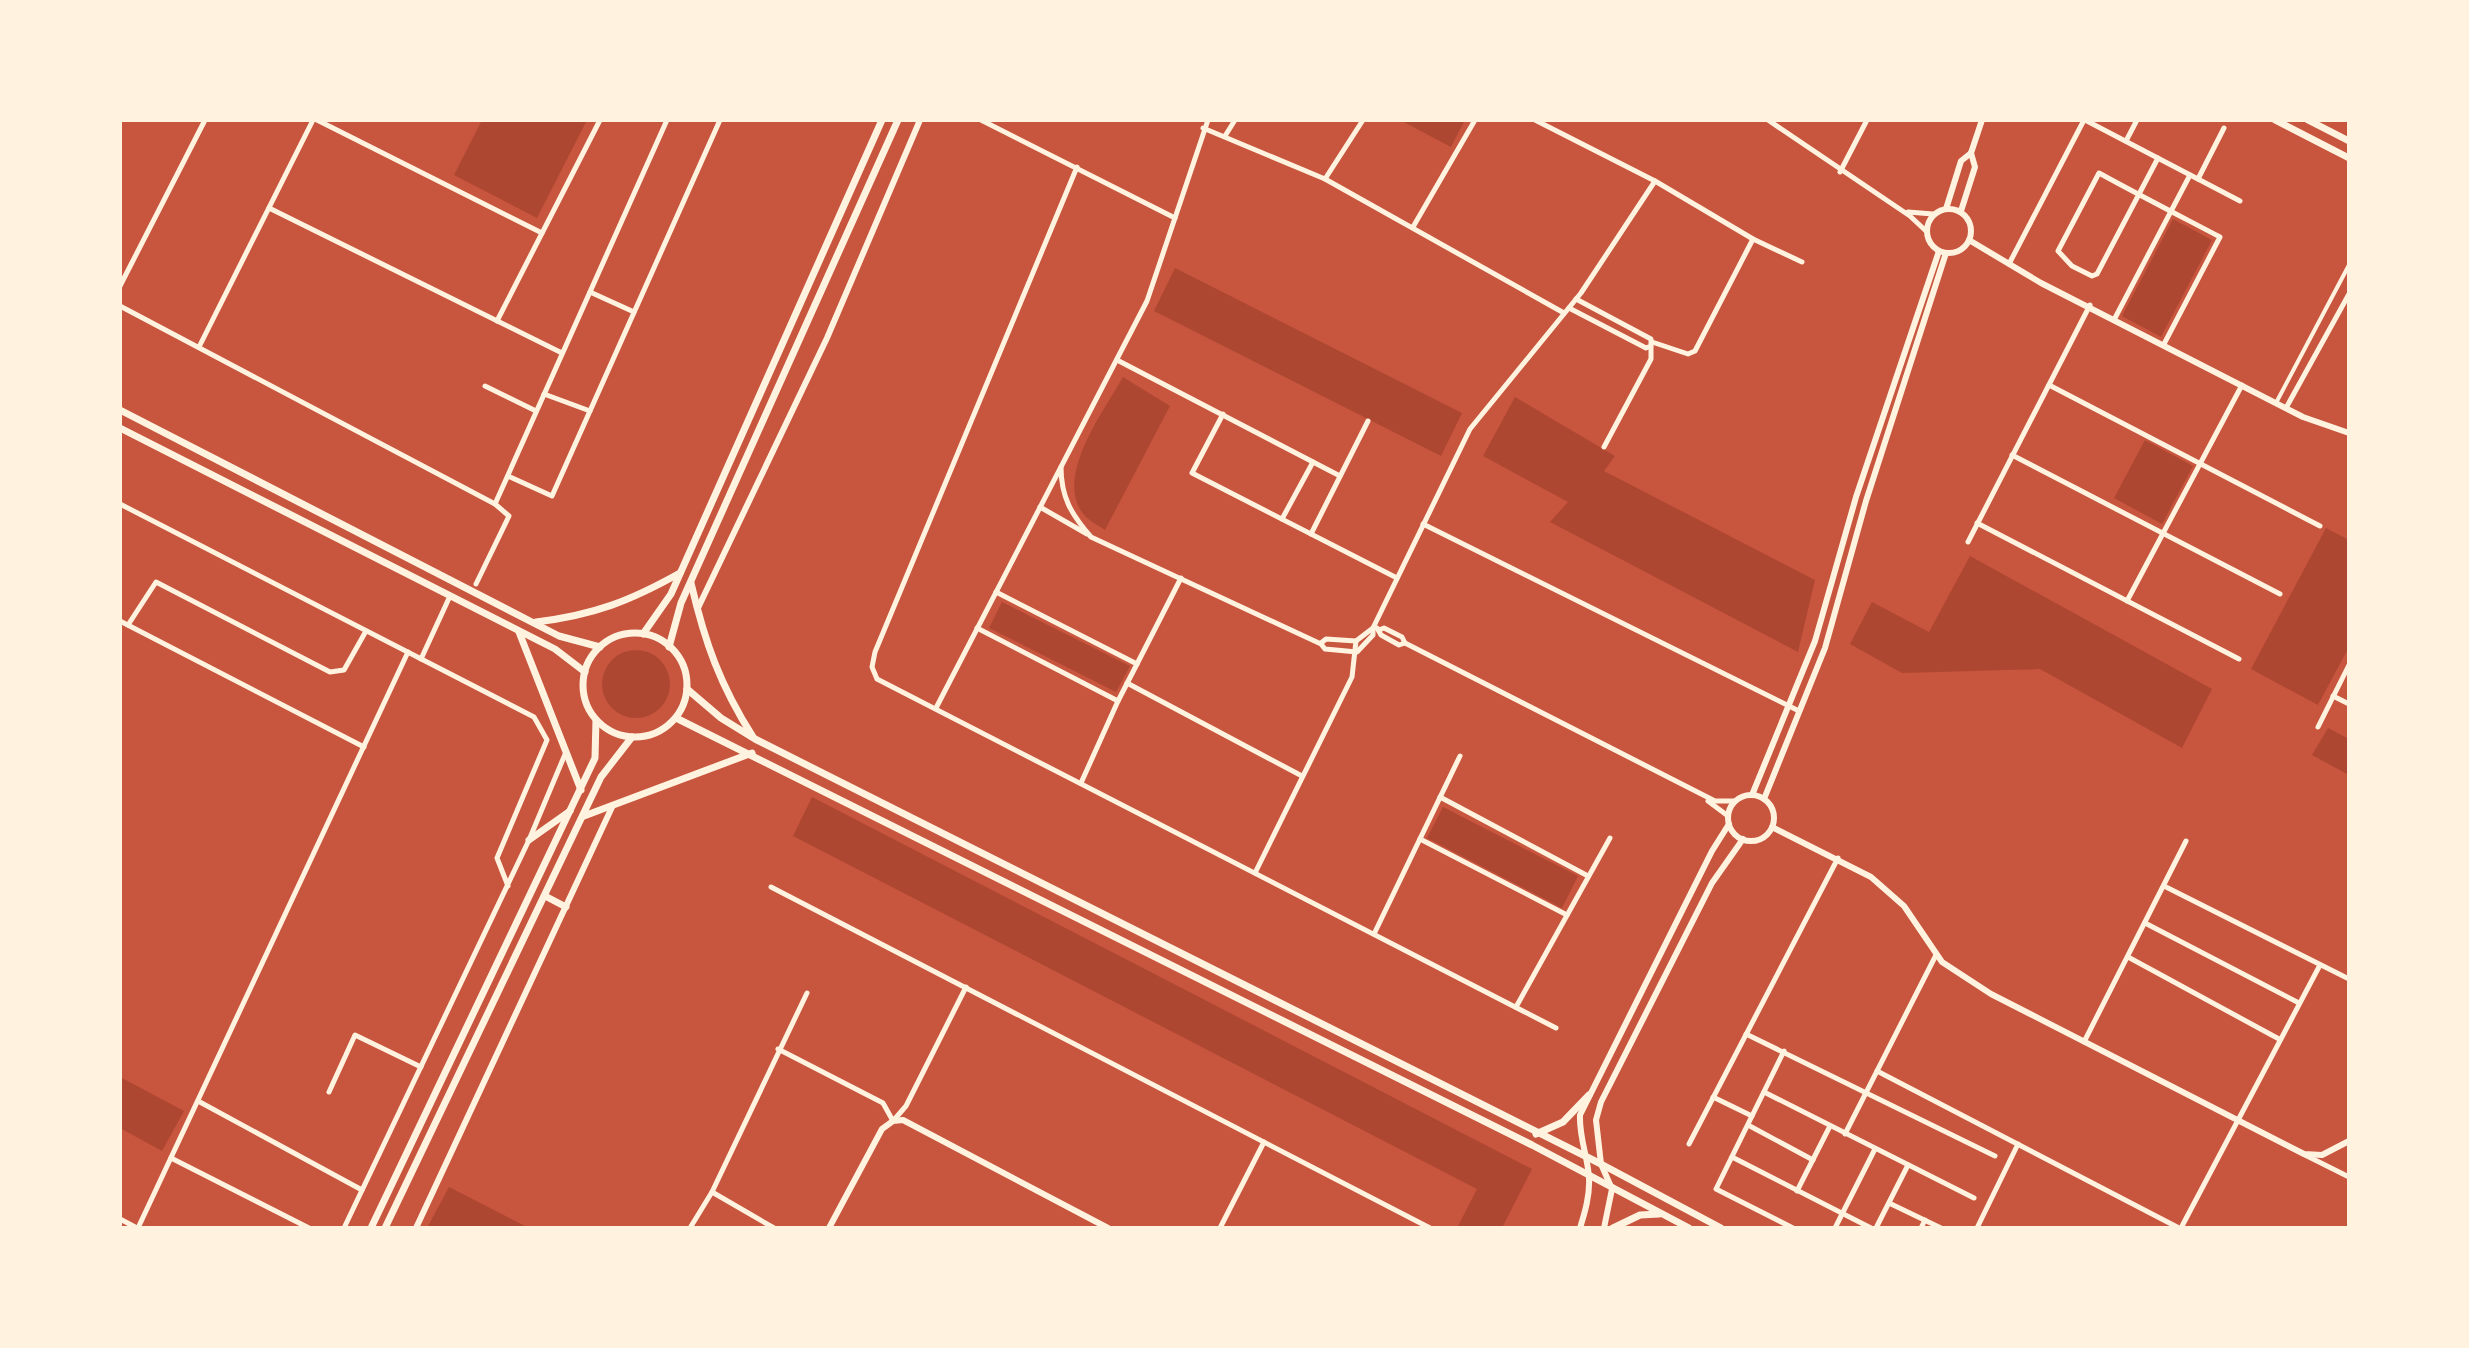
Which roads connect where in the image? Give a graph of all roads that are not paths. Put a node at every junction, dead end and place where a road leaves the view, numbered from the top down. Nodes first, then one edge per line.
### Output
1 (205, 120) edge
2 (315, 120) edge
3 (600, 120) edge
4 (667, 120) edge
5 (720, 120) edge
6 (882, 120) edge
7 (898, 120) edge
8 (920, 120) edge
9 (981, 120) edge
10 (1208, 120) edge
11 (1235, 120) edge
12 (1363, 120) edge
13 (1475, 120) edge
14 (1535, 120) edge
15 (1768, 120) edge
16 (1867, 120) edge
17 (1982, 120) edge
18 (2084, 120) edge
19 (2137, 120) edge
20 (2275, 120) edge
21 (2308, 120) edge
22 (1203, 128) junction
23 (2224, 128) dead end
24 (1225, 137) junction
25 (2126, 141) junction
26 (2349, 141) edge
27 (1971, 153) junction
28 (2158, 158) junction
29 (2349, 158) edge
30 (1077, 167) junction
31 (1840, 172) junction
32 (2190, 175) junction
33 (1325, 179) junction
34 (2198, 179) junction
35 (1655, 181) junction
36 (2139, 194) junction
37 (2240, 201) dead end
38 (269, 208) junction
39 (1946, 209) junction
40 (1903, 211) junction
41 (1961, 211) junction
42 (2170, 211) junction
43 (1933, 214) junction
44 (1175, 218) junction
45 (1413, 227) junction
46 (1926, 231) junction
47 (542, 233) junction
48 (1753, 239) junction
49 (1969, 240) junction
50 (1943, 252) junction
51 (1802, 262) dead end
52 (2009, 264) junction
53 (2349, 265) edge
54 (120, 286) edge
55 (590, 292) junction
56 (2349, 294) edge
57 (1576, 299) junction
58 (2090, 305) junction
59 (120, 306) edge
60 (2346, 307) edge
61 (1566, 311) junction
62 (634, 312) junction
63 (2115, 318) junction
64 (497, 321) junction
65 (1652, 344) junction
66 (2164, 344) junction
67 (199, 347) junction
68 (562, 353) junction
69 (1117, 360) junction
70 (2049, 385) junction
71 (2242, 385) junction
72 (485, 386) dead end
73 (544, 394) junction
74 (2276, 403) junction
75 (2286, 408) junction
76 (120, 410) edge
77 (536, 411) junction
78 (590, 411) junction
79 (1223, 414) junction
80 (1368, 421) dead end
81 (120, 428) edge
82 (2349, 433) edge
83 (1604, 447) dead end
84 (2012, 455) junction
85 (1313, 462) junction
86 (2200, 463) junction
87 (1061, 467) junction
88 (508, 476) junction
89 (1340, 476) junction
90 (120, 504) edge
91 (495, 504) junction
92 (1040, 507) junction
93 (1282, 519) junction
94 (1977, 523) junction
95 (1423, 524) junction
96 (2320, 526) dead end
97 (2163, 533) junction
98 (1311, 534) junction
99 (1091, 537) junction
100 (1968, 542) dead end
101 (680, 573) junction
102 (1181, 578) junction
103 (1397, 578) junction
104 (691, 581) junction
105 (476, 584) dead end
106 (996, 592) junction
107 (2280, 594) dead end
108 (450, 596) junction
109 (2127, 601) junction
110 (698, 611) junction
111 (120, 621) edge
112 (534, 623) junction
113 (128, 625) junction
114 (977, 628) junction
115 (1375, 628) junction
116 (366, 631) junction
117 (518, 631) junction
118 (643, 634) junction
119 (1356, 641) junction
120 (1321, 644) junction
121 (600, 647) junction
122 (669, 647) junction
123 (408, 652) junction
124 (1357, 652) junction
125 (421, 659) junction
126 (2239, 659) dead end
127 (1137, 664) junction
128 (2349, 665) edge
129 (585, 672) junction
130 (1127, 683) junction
131 (687, 689) junction
132 (2333, 696) junction
133 (1118, 701) junction
134 (2349, 704) edge
135 (1789, 706) junction
136 (936, 708) junction
137 (1799, 711) junction
138 (676, 718) junction
139 (596, 720) junction
140 (2318, 727) dead end
141 (632, 737) junction
142 (755, 739) junction
143 (364, 747) junction
144 (566, 752) junction
145 (752, 753) junction
146 (1460, 756) dead end
147 (1302, 776) junction
148 (1081, 783) junction
149 (581, 790) junction
150 (1698, 793) junction
151 (1752, 795) junction
152 (1440, 797) junction
153 (1764, 799) junction
154 (1735, 801) junction
155 (613, 805) junction
156 (570, 811) junction
157 (584, 816) junction
158 (1729, 820) junction
159 (1772, 827) junction
160 (1610, 838) dead end
161 (1420, 839) junction
162 (1743, 839) junction
163 (529, 840) junction
164 (2186, 841) dead end
165 (1839, 857) junction
166 (1255, 873) junction
167 (1588, 876) junction
168 (1700, 877) junction
169 (1712, 883) junction
170 (508, 886) junction
171 (2164, 886) junction
172 (771, 887) dead end
173 (545, 896) junction
174 (566, 907) junction
175 (1567, 915) junction
176 (2145, 923) junction
177 (1374, 934) junction
178 (1936, 955) junction
179 (2128, 957) junction
180 (2320, 965) junction
181 (2349, 979) edge
182 (966, 987) junction
183 (807, 993) dead end
184 (2299, 1003) junction
185 (1516, 1007) junction
186 (1556, 1028) dead end
187 (1746, 1034) junction
188 (2279, 1039) junction
189 (2084, 1042) junction
190 (778, 1049) junction
191 (1784, 1051) junction
192 (1610, 1054) junction
193 (1623, 1061) junction
194 (421, 1067) junction
195 (1877, 1071) junction
196 (1866, 1091) junction
197 (329, 1092) dead end
198 (1764, 1092) junction
199 (1589, 1095) junction
200 (1713, 1097) junction
201 (198, 1101) junction
202 (1752, 1116) junction
203 (2236, 1119) junction
204 (893, 1121) junction
205 (1748, 1125) junction
206 (1830, 1126) junction
207 (1536, 1134) junction
208 (1845, 1134) junction
209 (2349, 1141) edge
210 (1264, 1142) junction
211 (1689, 1144) dead end
212 (2018, 1144) junction
213 (1875, 1149) junction
214 (2304, 1154) junction
215 (1584, 1156) junction
216 (1995, 1156) dead end
217 (1732, 1157) junction
218 (171, 1158) junction
219 (1813, 1160) junction
220 (1601, 1164) junction
221 (1908, 1165) junction
222 (1589, 1177) junction
223 (2349, 1177) edge
224 (1612, 1189) junction
225 (362, 1190) junction
226 (1797, 1191) junction
227 (712, 1192) junction
228 (1974, 1198) dead end
229 (1889, 1203) junction
230 (1661, 1214) junction
231 (1842, 1214) junction
232 (120, 1219) edge
233 (1925, 1220) junction
234 (137, 1228) edge
235 (309, 1228) edge
236 (344, 1228) edge
237 (371, 1228) edge
238 (385, 1228) edge
239 (416, 1228) edge
240 (690, 1228) edge
241 (774, 1228) edge
242 (829, 1228) edge
243 (1108, 1228) edge
244 (1220, 1228) edge
245 (1430, 1228) edge
246 (1580, 1228) edge
247 (1604, 1228) edge
248 (1613, 1228) edge
249 (1689, 1228) edge
250 (1721, 1228) edge
251 (1793, 1228) edge
252 (1835, 1228) edge
253 (1874, 1228) edge
254 (1921, 1228) edge
255 (1941, 1228) edge
256 (1977, 1228) edge
257 (2180, 1228) edge

1 - 54 street
2 - 38 street
2 - 47 street
3 - 47 street
4 - 55 street
5 - 62 street
6 - 101 main road
7 - 104 main road
8 - 110 street
9 - 30 street
10 - 22 street
11 - 24 street
12 - 33 street
13 - 45 street
14 - 35 street
15 - 31 street
16 - 31 street
17 - 27 street
18 - 25 street
18 - 52 street
19 - 25 street
20 - 29 main road
21 - 26 main road
22 - 24 street
22 - 44 street
23 - 34 street
24 - 33 street
25 - 28 street
27 - 39 street
27 - 41 street
28 - 32 street
28 - 36 street
30 - 44 street
30 - 136 street
31 - 40 street
32 - 34 street
32 - 42 street
33 - 45 street
34 - 37 street
35 - 48 street
35 - 57 street
36 - 36 street
36 - 42 street
38 - 64 street
38 - 67 street
39 - 41 street
39 - 43 street
40 - 43 street
40 - 46 street
41 - 49 street
42 - 63 street
42 - 66 street
43 - 46 street
44 - 69 street
45 - 61 street
46 - 50 street
47 - 64 street
48 - 51 street
48 - 65 street
49 - 50 street
49 - 52 street
50 - 135 street
50 - 137 street
52 - 58 street
53 - 74 street
55 - 62 street
55 - 68 street
56 - 60 street
57 - 61 street
57 - 65 street
58 - 63 street
58 - 70 street
59 - 67 street
60 - 75 street
61 - 65 street
61 - 95 street
62 - 78 street
63 - 66 street
64 - 68 street
65 - 83 street
66 - 71 street
67 - 91 street
68 - 73 street
69 - 79 street
69 - 87 street
70 - 84 street
70 - 86 street
71 - 74 street
71 - 86 street
72 - 77 street
73 - 77 street
73 - 78 street
74 - 75 street
75 - 82 street
76 - 112 main road
77 - 88 street
78 - 88 street
79 - 85 street
79 - 93 street
80 - 89 street
81 - 108 main road
84 - 94 street
84 - 97 street
85 - 89 street
85 - 93 street
86 - 96 street
86 - 97 street
87 - 92 street
87 - 99 street
88 - 91 street
89 - 98 street
90 - 116 street
91 - 105 street
92 - 99 street
92 - 106 street
93 - 98 street
94 - 100 street
94 - 109 street
95 - 103 street
95 - 135 street
97 - 107 street
97 - 109 street
98 - 103 street
99 - 102 street
101 - 112 main road
101 - 118 main road
102 - 120 street
102 - 127 street
103 - 115 street
104 - 110 main road
104 - 122 main road
106 - 114 street
106 - 127 street
108 - 117 main road
108 - 125 street
109 - 126 street
110 - 142 main road
111 - 113 street
112 - 121 main road
113 - 116 street
113 - 143 street
114 - 133 street
114 - 136 street
115 - 119 street
115 - 124 street
115 - 150 street
116 - 123 street
117 - 129 main road
117 - 144 main road
118 - 121 main road
118 - 122 main road
119 - 120 street
119 - 124 street
120 - 124 street
121 - 129 main road
122 - 131 main road
123 - 125 street
123 - 143 street
124 - 147 street
125 - 170 street
127 - 130 street
128 - 132 street
129 - 139 main road
130 - 133 street
130 - 147 street
131 - 138 main road
131 - 142 main road
132 - 134 street
132 - 140 street
133 - 148 street
135 - 137 street
135 - 151 street
136 - 148 street
137 - 153 street
138 - 141 main road
138 - 145 main road
139 - 141 main road
139 - 149 main road
141 - 157 main road
142 - 207 main road
143 - 201 street
144 - 149 main road
144 - 163 street
145 - 155 main road
145 - 222 main road
146 - 152 street
147 - 166 street
148 - 166 street
149 - 156 main road
150 - 154 street
150 - 158 street
151 - 153 street
151 - 154 street
152 - 161 street
152 - 167 street
153 - 159 street
154 - 158 street
155 - 157 main road
155 - 174 street
156 - 163 main road
156 - 237 main road
157 - 173 main road
158 - 162 street
158 - 168 street
159 - 162 street
159 - 165 street
160 - 167 street
161 - 175 street
161 - 177 street
162 - 169 street
163 - 170 street
164 - 171 street
165 - 178 street
165 - 187 street
166 - 177 street
167 - 175 street
168 - 169 street
168 - 192 street
169 - 193 street
170 - 194 street
171 - 176 street
171 - 180 street
172 - 182 street
173 - 174 main road
173 - 238 main road
174 - 239 street
175 - 185 street
176 - 179 street
176 - 184 street
177 - 185 street
178 - 189 street
178 - 195 street
179 - 188 street
179 - 189 street
180 - 181 street
180 - 184 street
182 - 204 street
182 - 210 street
183 - 190 street
184 - 188 street
185 - 186 street
187 - 191 street
187 - 200 street
188 - 203 street
189 - 203 street
190 - 204 street
190 - 227 street
191 - 196 street
191 - 198 street
192 - 193 street
192 - 199 street
193 - 220 street
194 - 197 street
194 - 225 street
195 - 196 street
195 - 212 street
196 - 208 street
196 - 216 street
198 - 202 street
198 - 206 street
199 - 207 main road
199 - 215 street
200 - 202 street
200 - 211 street
201 - 218 street
201 - 225 street
202 - 205 street
203 - 214 street
203 - 257 street
204 - 242 street
204 - 243 street
205 - 217 street
205 - 219 street
206 - 208 street
206 - 219 street
207 - 215 main road
208 - 213 street
209 - 214 street
210 - 244 street
210 - 245 street
212 - 256 street
212 - 257 street
213 - 221 street
213 - 231 street
214 - 223 street
215 - 220 main road
215 - 222 street
217 - 226 street
217 - 251 street
218 - 234 street
218 - 235 street
219 - 226 street
220 - 224 street
220 - 250 main road
221 - 228 street
221 - 229 street
222 - 224 main road
222 - 246 street
224 - 230 main road
224 - 247 street
225 - 236 street
226 - 231 street
227 - 240 street
227 - 241 street
229 - 233 street
229 - 253 street
230 - 248 main road
230 - 249 main road
231 - 252 street
231 - 253 street
232 - 234 street
233 - 254 street
233 - 255 street

